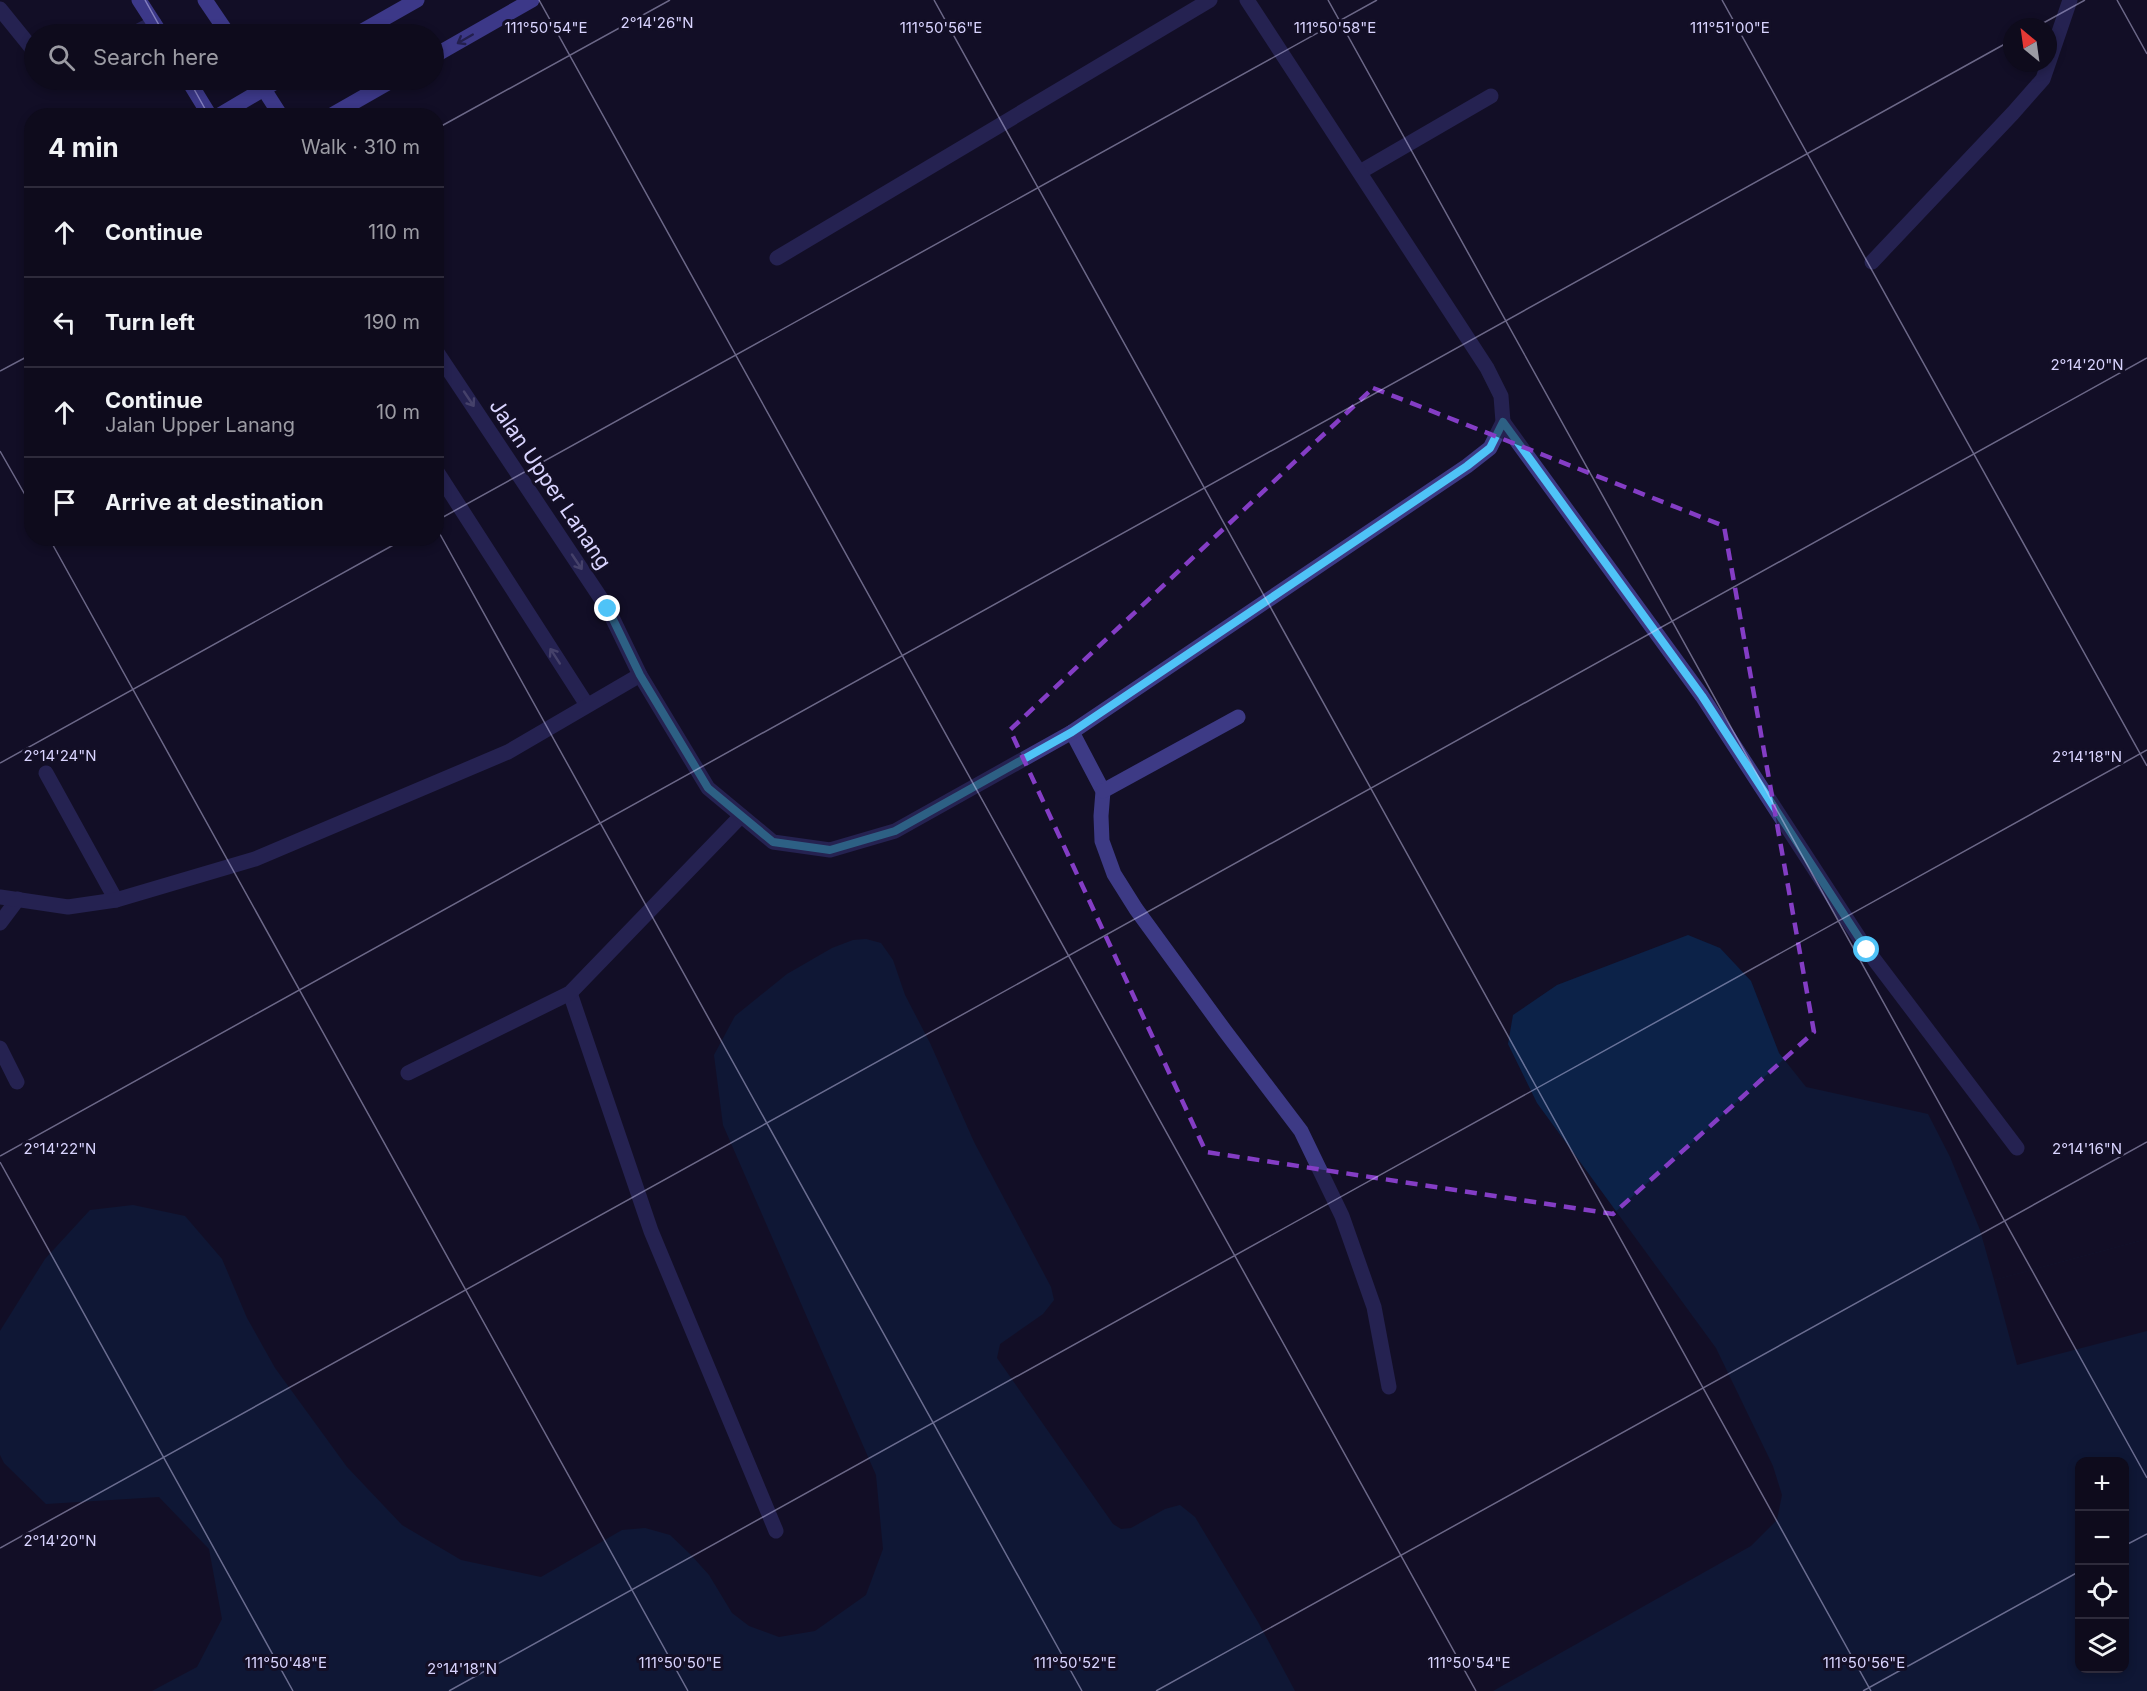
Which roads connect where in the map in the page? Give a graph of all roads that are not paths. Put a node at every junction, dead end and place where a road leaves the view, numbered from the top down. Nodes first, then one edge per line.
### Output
1 (139, 0) edge
2 (205, 0) edge
3 (417, 0) edge
4 (532, 0) edge
5 (1210, 0) edge
6 (1247, 0) edge
7 (2070, 0) edge
8 (0, 9) edge
9 (154, 24) edge
10 (221, 24) edge
11 (375, 24) edge
12 (24, 39) edge
13 (444, 50) edge
14 (194, 90) edge
15 (253, 90) edge
16 (265, 90) edge
17 (376, 90) edge
18 (1491, 96) dead end
19 (205, 108) edge
20 (229, 108) edge
21 (276, 108) edge
22 (344, 108) edge
23 (1360, 172) junction
24 (777, 258) dead end
25 (1872, 262) dead end
26 (444, 363) edge
27 (1503, 422) junction
28 (444, 482) edge
29 (640, 675) junction
30 (587, 705) junction
31 (1238, 717) dead end
32 (1072, 732) junction
33 (46, 773) dead end
34 (1103, 791) junction
35 (741, 816) junction
36 (0, 897) edge
37 (18, 899) junction
38 (116, 900) junction
39 (0, 923) edge
40 (570, 993) junction
41 (0, 1048) edge
42 (408, 1073) dead end
43 (17, 1082) dead end
44 (2017, 1148) dead end
45 (1389, 1387) dead end
46 (776, 1532) dead end

1 - 9 street
2 - 10 street
3 - 11 street
4 -> 13 street
5 - 24 street
6 - 23 street
7 - 25 street
8 - 12 street
14 - 19 street
15 - 20 street
16 - 21 street
17 - 22 street
18 - 23 street
23 - 27 street
26 -> 29 street, Jalan Upper Lanang
27 - 32 street, Jalan Upper Lanang
27 - 44 street
30 -> 28 street
29 - 30 street
29 - 35 street, Jalan Upper Lanang
30 - 38 street
31 - 34 street
32 - 34 street
32 - 35 street, Jalan Upper Lanang
33 - 38 street
34 - 45 street
35 - 40 street
36 - 37 street
37 - 38 street
37 - 39 street
40 - 42 street
40 - 46 street
41 - 43 street

